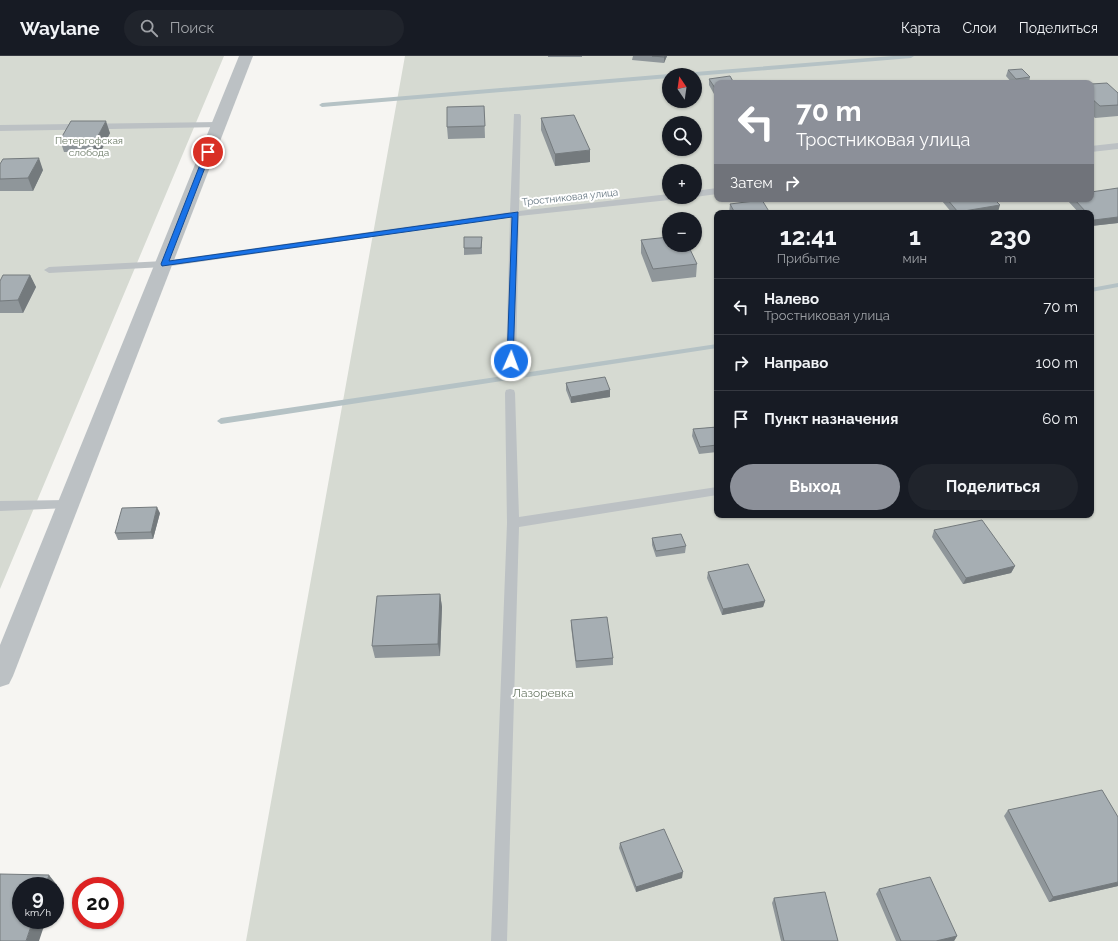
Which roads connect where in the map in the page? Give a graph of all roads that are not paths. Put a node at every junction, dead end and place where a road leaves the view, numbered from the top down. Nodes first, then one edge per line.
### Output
1 (246, 56) edge
2 (517, 116) dead end
3 (219, 124) junction
4 (0, 128) edge
5 (1118, 146) edge
6 (1094, 149) edge
7 (714, 191) edge
8 (702, 193) edge
9 (662, 198) edge
10 (515, 214) junction
11 (164, 264) junction
12 (49, 270) dead end
13 (511, 361) dead end
14 (510, 393) dead end
15 (714, 491) edge
16 (68, 504) junction
17 (0, 506) edge
18 (513, 522) junction
19 (0, 676) edge
20 (499, 941) edge

1 - 3 street
2 - 10 lane
3 - 4 lane
3 - 11 street
5 - 6 lane
7 - 8 lane
9 - 10 lane, Тростниковая улица
10 - 11 lane, Тростниковая улица
10 - 13 lane
11 - 12 lane, Тростниковая улица
11 - 16 street
14 - 18 lane
15 - 18 lane
16 - 17 lane
16 - 19 street
18 - 20 lane

